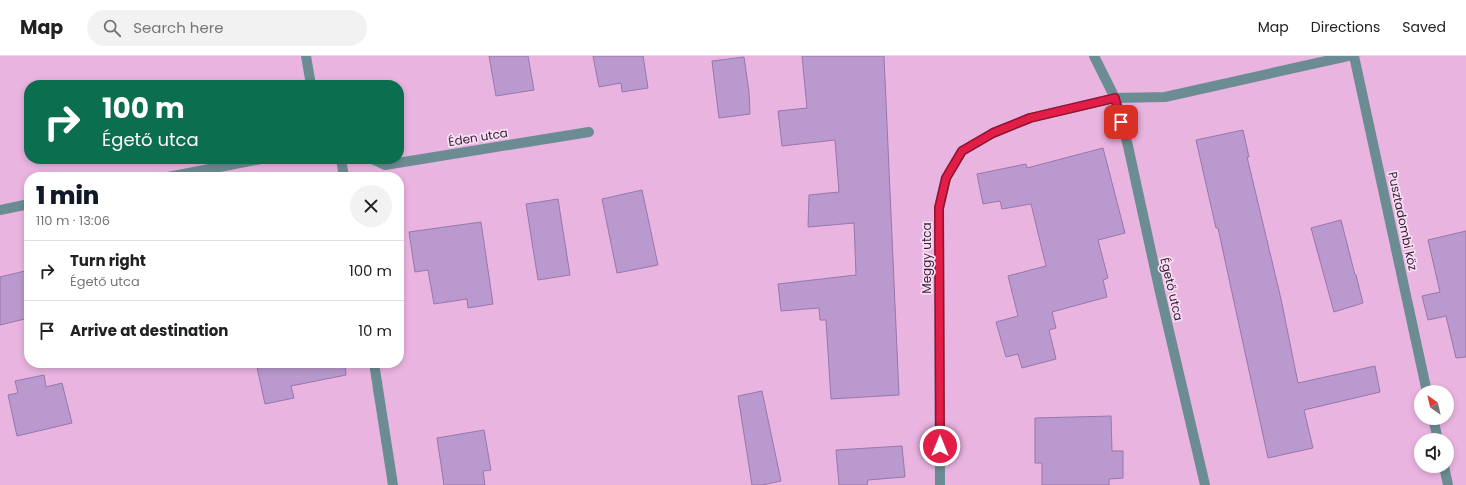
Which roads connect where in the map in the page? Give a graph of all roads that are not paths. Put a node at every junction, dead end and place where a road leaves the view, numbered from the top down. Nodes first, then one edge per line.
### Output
1 (306, 56) edge
2 (1094, 56) edge
3 (1348, 56) edge
4 (1354, 56) edge
5 (310, 80) edge
6 (1115, 98) junction
7 (589, 132) dead end
8 (404, 162) edge
9 (235, 164) edge
10 (194, 172) edge
11 (24, 205) edge
12 (0, 210) edge
13 (375, 368) edge
14 (1426, 385) edge
15 (1445, 473) edge
16 (393, 485) edge
17 (940, 485) edge
18 (1205, 485) edge
19 (1448, 485) edge

1 - 5 street
2 - 6 street
3 - 6 street, Meggy utca
4 - 14 street, Pusztadombi köz
6 - 17 street, Meggy utca
6 - 18 street, Égető utca
7 - 8 street, Éden utca
9 - 10 street
11 - 12 street
13 - 16 street
15 - 19 street

